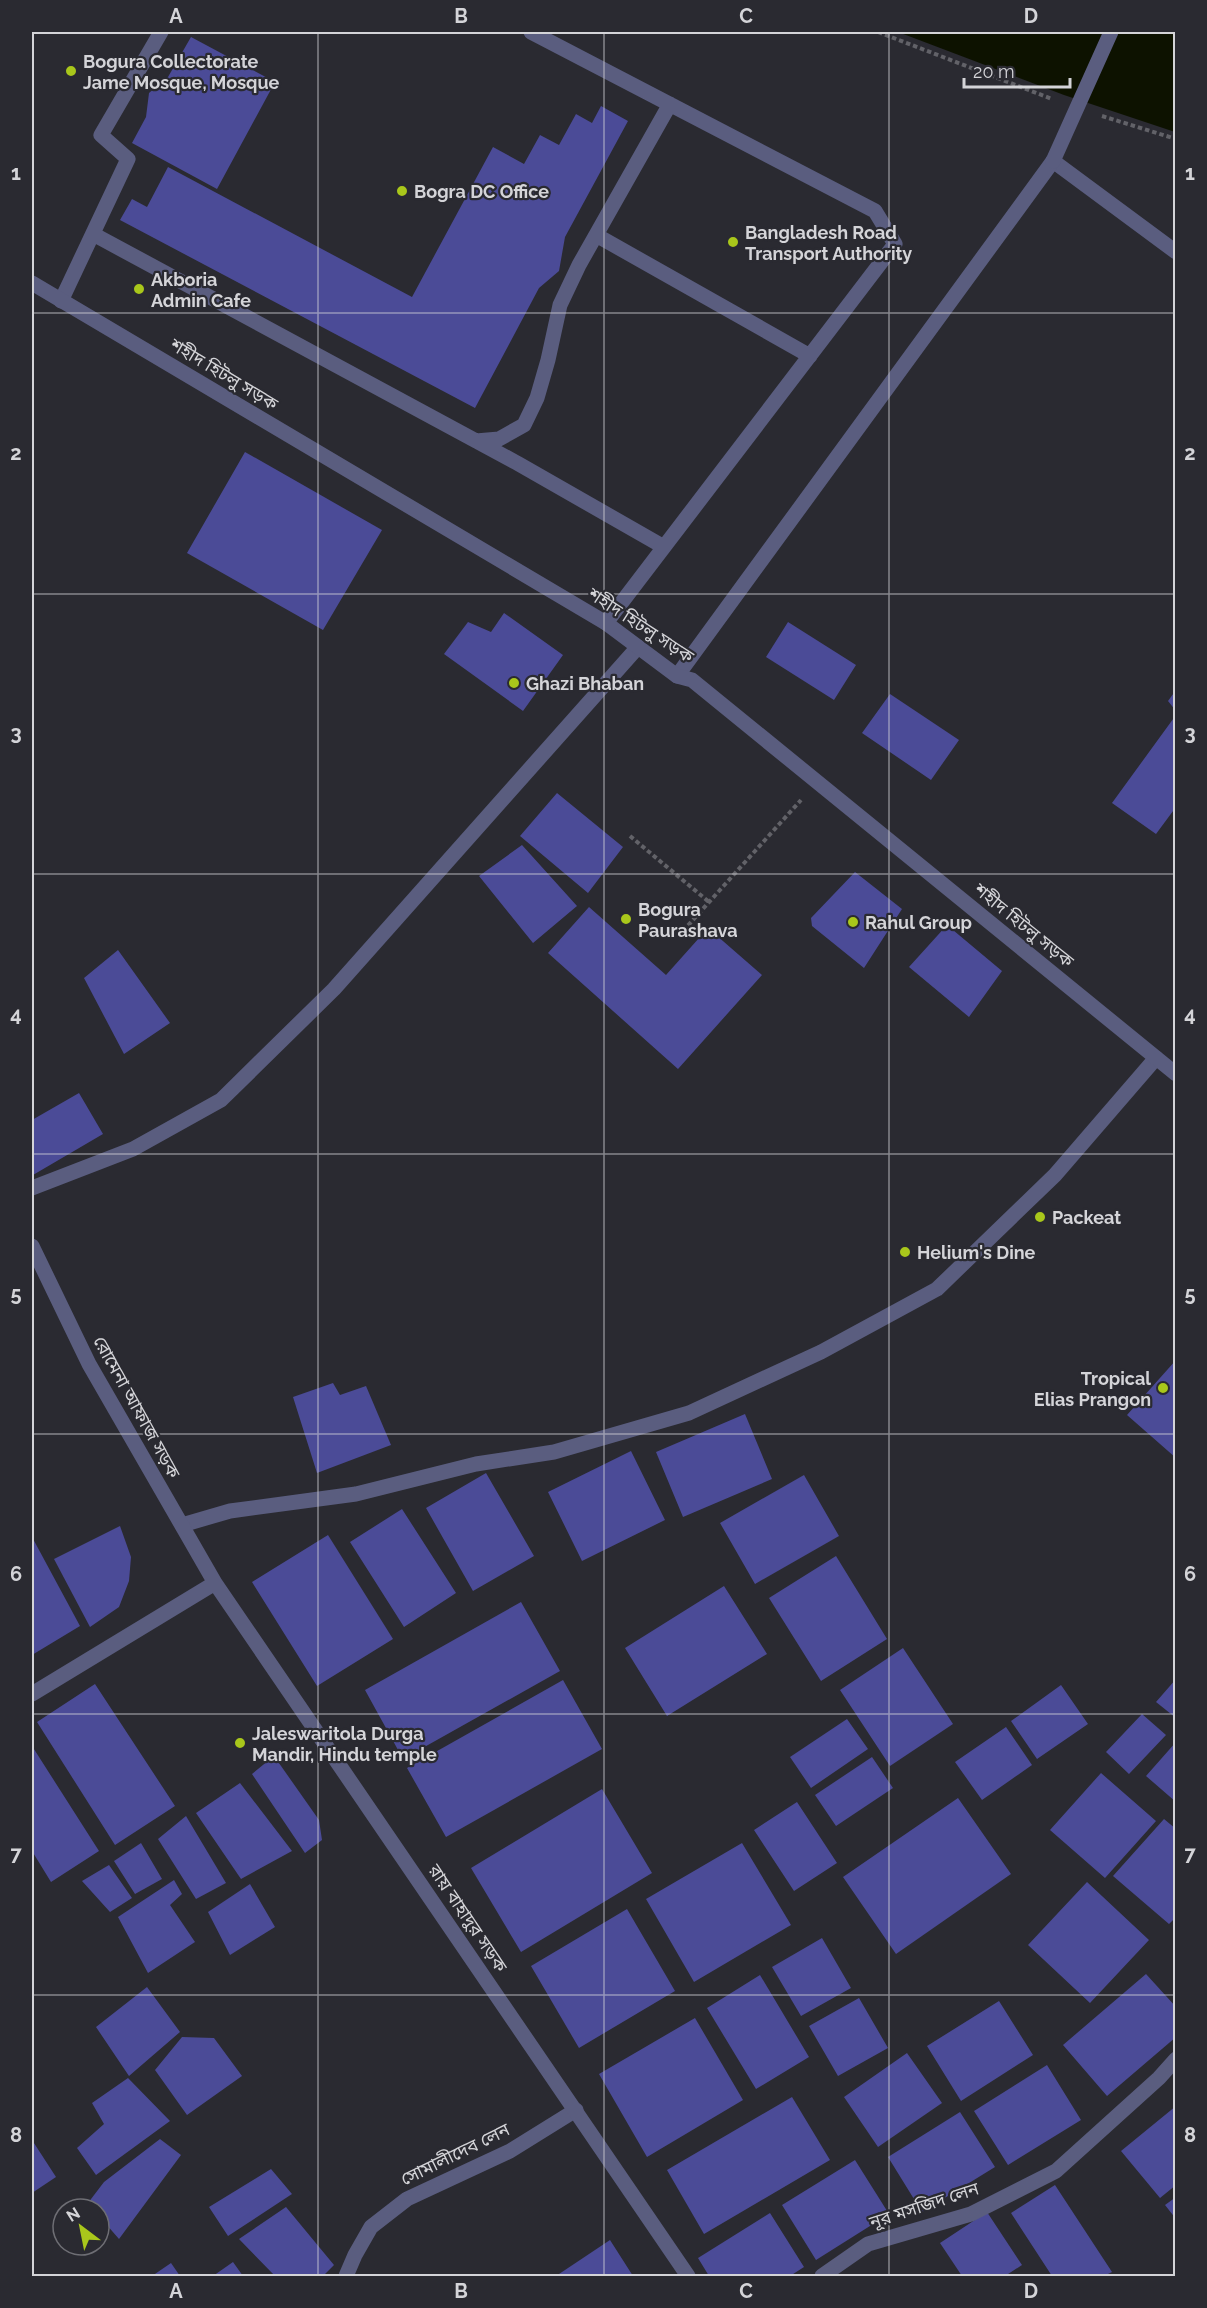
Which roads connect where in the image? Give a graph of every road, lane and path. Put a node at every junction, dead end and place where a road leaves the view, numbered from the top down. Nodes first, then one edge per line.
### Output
1 (161, 32) edge
2 (531, 32) edge
3 (879, 32) edge
4 (1111, 32) edge
5 (1057, 101) dead end
6 (670, 104) junction
7 (1092, 113) dead end
8 (1176, 139) edge
9 (1053, 161) junction
10 (93, 234) junction
11 (596, 235) junction
12 (1176, 252) edge
13 (32, 284) edge
14 (61, 301) junction
15 (810, 356) junction
16 (476, 441) junction
17 (664, 547) junction
18 (606, 623) junction
19 (638, 647) junction
20 (677, 676) junction
21 (817, 783) junction
22 (630, 836) dead end
23 (709, 902) junction
24 (683, 931) dead end
25 (1156, 1058) junction
26 (1176, 1074) edge
27 (32, 1188) edge
28 (32, 1246) edge
29 (182, 1525) junction
30 (215, 1583) junction
31 (32, 1694) edge
32 (1176, 2059) edge
33 (576, 2110) junction
34 (346, 2277) edge
35 (688, 2277) edge
36 (822, 2277) edge

1 - 10 street
2 - 6 street
3 - 5 path
4 - 9 street, bridge
6 - 11 street
6 - 15 street
7 - 8 path
9 - 12 street
9 - 20 street
10 - 14 street
10 - 16 street
11 - 15 street
11 - 16 street
13 - 14 street, শহীদ হিটলু সড়ক
14 - 18 street, শহীদ হিটলু সড়ক
15 - 17 street
16 - 17 street
17 - 18 street
18 - 19 street, শহীদ হিটলু সড়ক
19 - 20 street, শহীদ হিটলু সড়ক
19 - 27 street
20 - 21 street, শহীদ হিটলু সড়ক
21 - 23 path
21 - 25 street, শহীদ হিটলু সড়ক
22 - 23 path
23 - 24 path
25 - 26 street, শহীদ হিটলু সড়ক
25 - 29 street
28 - 29 street, রোমেনা আফাজ সড়ক
29 - 30 street, রোমেনা আফাজ সড়ক
30 - 31 street
30 - 33 street, রায় বাহাদুর সড়ক
32 - 36 street, নূর মসজিদ লেন
33 - 34 street, সোমালীদেব লেন
33 - 35 street, রায় বাহাদুর সড়ক

